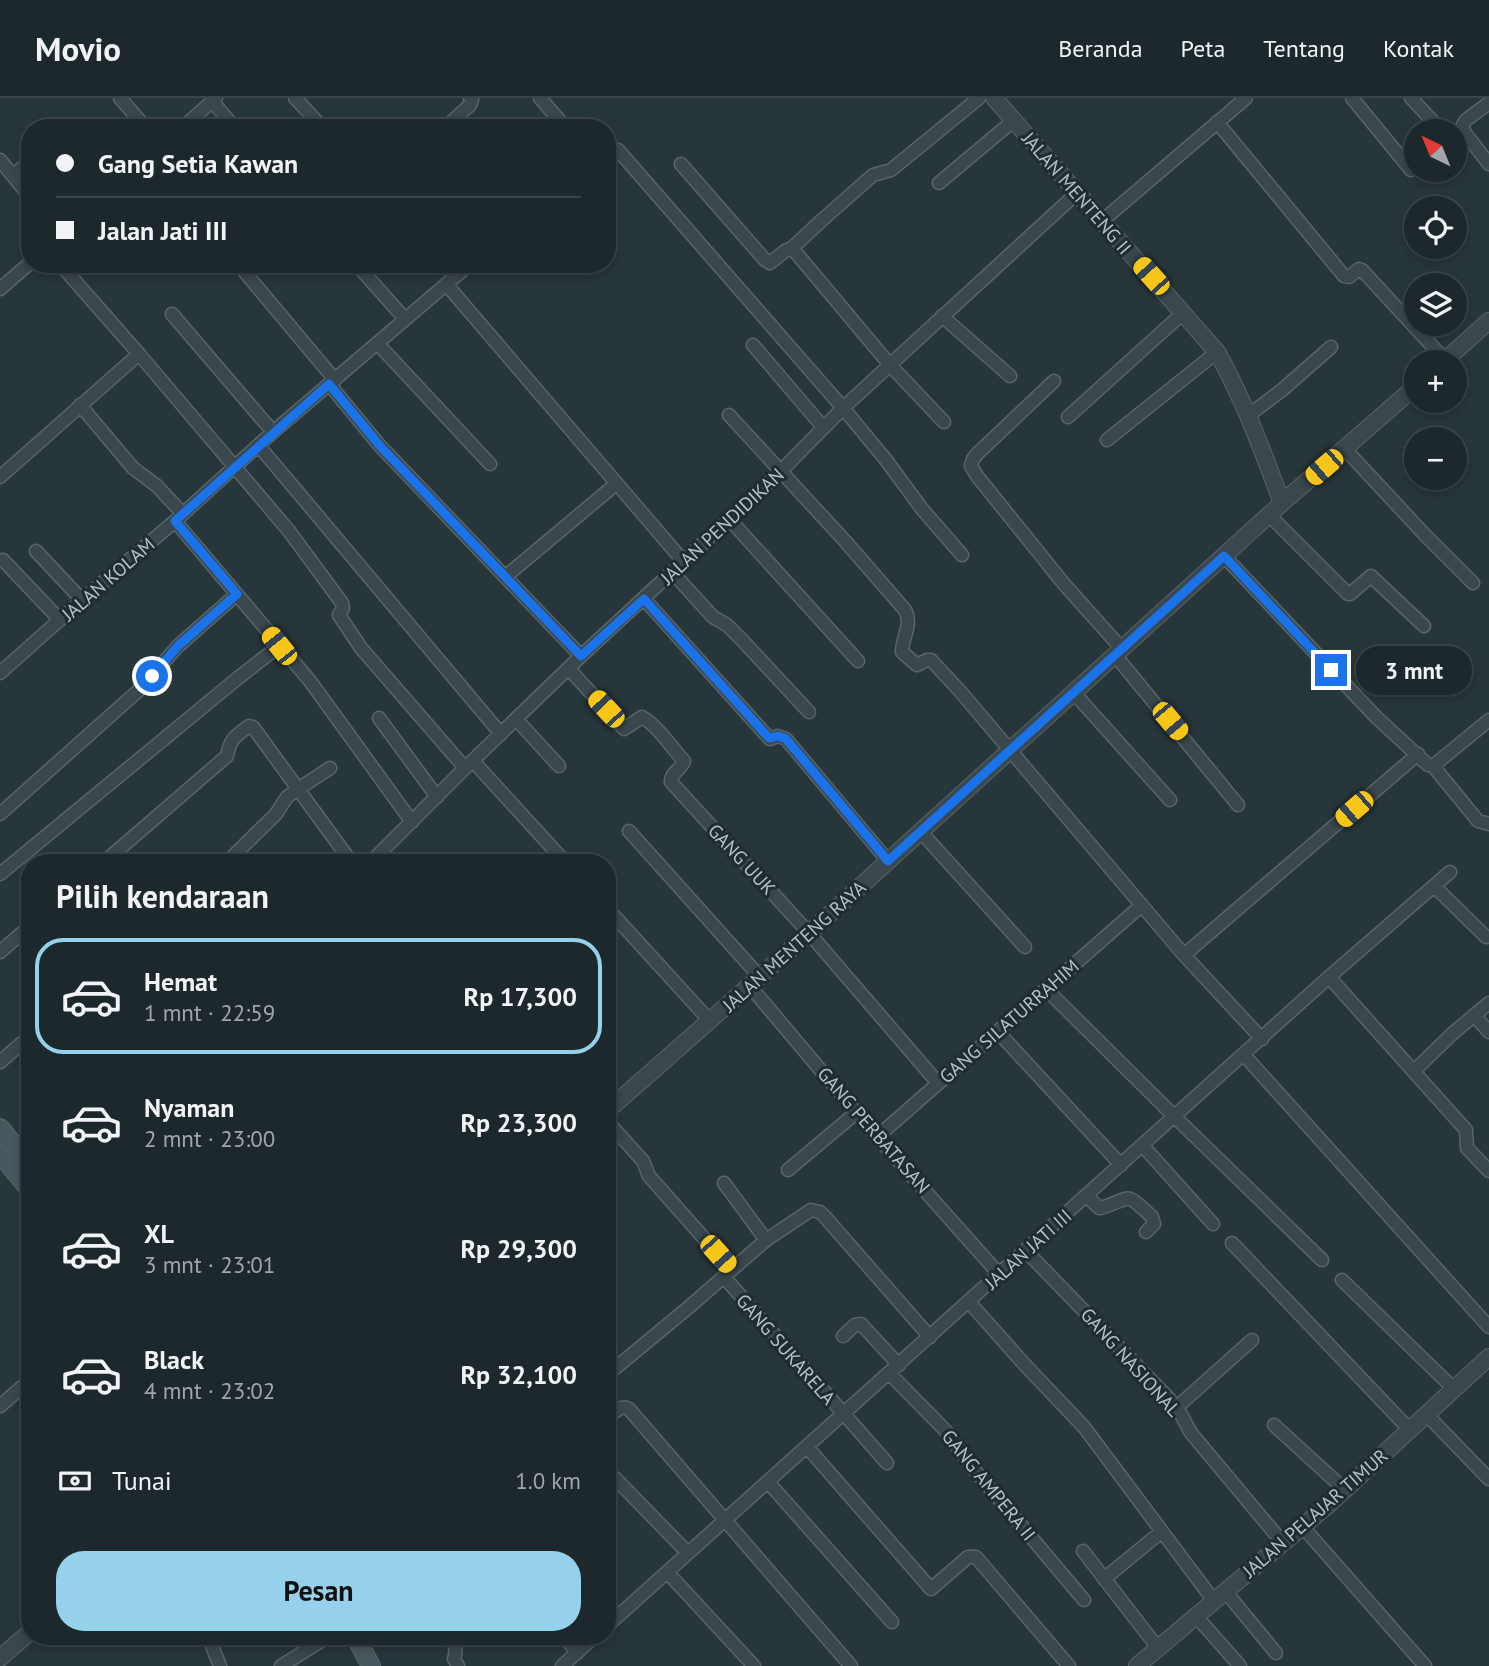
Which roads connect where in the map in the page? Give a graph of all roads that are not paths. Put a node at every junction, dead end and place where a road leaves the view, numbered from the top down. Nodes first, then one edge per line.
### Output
1 (120, 98) edge
2 (295, 98) edge
3 (470, 98) edge
4 (540, 98) edge
5 (979, 98) edge
6 (994, 98) edge
7 (1246, 98) edge
8 (1352, 98) edge
9 (1411, 98) edge
10 (214, 100) edge
11 (1231, 102) edge
12 (1489, 103) edge
13 (138, 119) edge
14 (193, 119) edge
15 (228, 119) edge
16 (315, 119) edge
17 (455, 119) edge
18 (558, 119) edge
19 (1431, 119) edge
20 (1013, 121) junction
21 (1217, 122) junction
22 (618, 150) dead end
23 (0, 160) edge
24 (1404, 161) edge
25 (681, 164) dead end
26 (1489, 164) edge
27 (21, 168) edge
28 (12, 175) junction
29 (939, 183) dead end
30 (21, 186) edge
31 (1077, 193) junction
32 (1102, 221) junction
33 (793, 248) junction
34 (21, 271) edge
35 (68, 273) edge
36 (245, 273) edge
37 (364, 273) edge
38 (458, 273) edge
39 (446, 284) junction
40 (0, 289) edge
41 (1183, 313) junction
42 (172, 314) dead end
43 (942, 316) junction
44 (405, 319) junction
45 (1489, 321) edge
46 (377, 343) junction
47 (753, 345) dead end
48 (1331, 346) dead end
49 (1434, 350) edge
50 (1456, 350) edge
51 (1217, 352) junction
52 (139, 354) junction
53 (890, 365) junction
54 (1010, 376) dead end
55 (1054, 380) dead end
56 (332, 382) junction
57 (1404, 396) edge
58 (80, 405) junction
59 (843, 408) junction
60 (729, 415) dead end
61 (1249, 415) junction
62 (1068, 417) dead end
63 (944, 422) dead end
64 (823, 427) junction
65 (273, 432) junction
66 (1107, 440) dead end
67 (259, 446) junction
68 (1345, 448) junction
69 (490, 464) dead end
70 (236, 468) junction
71 (781, 471) junction
72 (0, 477) edge
73 (617, 484) junction
74 (1282, 503) junction
75 (1269, 515) junction
76 (179, 518) junction
77 (730, 520) junction
78 (36, 551) dead end
79 (962, 555) dead end
80 (1224, 556) junction
81 (3, 560) dead end
82 (684, 562) junction
83 (673, 573) junction
84 (505, 577) junction
85 (1474, 583) dead end
86 (237, 594) junction
87 (644, 599) junction
88 (82, 600) junction
89 (60, 620) junction
90 (1424, 626) dead end
91 (279, 646) junction
92 (1119, 652) junction
93 (581, 656) junction
94 (858, 661) dead end
95 (569, 669) junction
96 (0, 673) edge
97 (1074, 692) junction
98 (809, 712) dead end
99 (379, 718) dead end
100 (516, 719) junction
101 (1487, 727) edge
102 (501, 734) junction
103 (1012, 749) junction
104 (1418, 754) junction
105 (469, 765) junction
106 (559, 766) dead end
107 (1433, 766) junction
108 (330, 768) dead end
109 (298, 789) junction
110 (437, 797) junction
111 (1170, 800) dead end
112 (1238, 805) dead end
113 (0, 814) edge
114 (412, 822) junction
115 (1489, 824) edge
116 (629, 831) dead end
117 (921, 832) junction
118 (24, 854) edge
119 (113, 854) edge
120 (235, 854) edge
121 (345, 854) edge
122 (383, 854) edge
123 (557, 854) edge
124 (21, 857) edge
125 (888, 861) junction
126 (1450, 872) dead end
127 (0, 874) edge
128 (1434, 886) junction
129 (1142, 905) junction
130 (616, 918) edge
131 (809, 933) junction
132 (21, 934) edge
133 (1486, 937) dead end
134 (1025, 947) dead end
135 (0, 952) edge
136 (1184, 955) junction
137 (1329, 977) junction
138 (754, 980) junction
139 (1046, 989) junction
140 (1489, 1003) edge
141 (1474, 1015) junction
142 (709, 1021) junction
143 (998, 1032) junction
144 (1489, 1032) edge
145 (1262, 1039) junction
146 (21, 1044) edge
147 (1244, 1055) junction
148 (0, 1062) edge
149 (1413, 1071) junction
150 (938, 1083) junction
151 (616, 1097) edge
152 (857, 1112) junction
153 (1175, 1117) junction
154 (0, 1128) edge
155 (616, 1131) edge
156 (877, 1137) junction
157 (1143, 1146) junction
158 (1, 1157) edge
159 (1121, 1165) junction
160 (21, 1166) edge
161 (788, 1170) dead end
162 (1489, 1171) edge
163 (21, 1173) edge
164 (724, 1183) dead end
165 (1087, 1196) junction
166 (1213, 1224) dead end
167 (1146, 1232) dead end
168 (766, 1240) junction
169 (1232, 1243) dead end
170 (1026, 1251) junction
171 (1322, 1260) dead end
172 (728, 1273) junction
173 (999, 1275) junction
174 (1342, 1280) dead end
175 (969, 1302) junction
176 (1489, 1327) edge
177 (843, 1336) dead end
178 (930, 1337) junction
179 (1252, 1340) dead end
180 (1489, 1357) edge
181 (616, 1367) edge
182 (894, 1369) junction
183 (21, 1388) edge
184 (1454, 1389) junction
185 (0, 1406) edge
186 (1177, 1407) junction
187 (616, 1411) edge
188 (843, 1414) junction
189 (1426, 1414) junction
190 (1274, 1425) dead end
191 (1409, 1429) junction
192 (807, 1447) junction
193 (887, 1462) dead end
194 (1489, 1479) edge
195 (617, 1480) edge
196 (768, 1482) junction
197 (1344, 1489) junction
198 (724, 1521) junction
199 (1302, 1526) junction
200 (1161, 1532) junction
201 (1283, 1543) junction
202 (1083, 1551) dead end
203 (688, 1553) junction
204 (667, 1572) junction
205 (1104, 1579) junction
206 (1220, 1596) junction
207 (1084, 1600) dead end
208 (1196, 1616) junction
209 (616, 1618) edge
210 (892, 1622) dead end
211 (21, 1640) edge
212 (212, 1645) edge
213 (315, 1645) edge
214 (360, 1645) edge
215 (455, 1645) edge
216 (587, 1645) edge
217 (1158, 1648) junction
218 (1276, 1653) dead end
219 (0, 1658) edge
220 (572, 1661) edge
221 (220, 1666) edge
222 (281, 1666) edge
223 (371, 1666) edge
224 (458, 1666) edge
225 (754, 1666) edge
226 (851, 1666) edge
227 (1069, 1666) edge
228 (1137, 1666) edge
229 (1240, 1666) edge
230 (1425, 1666) edge

1 - 13 street
2 - 16 street
3 - 17 street
4 - 18 street
5 - 33 street
6 - 20 street, JALAN MENTENG II
7 - 11 street
8 - 24 street
9 - 19 street
10 - 14 street
10 - 15 street
11 - 21 street
12 - 26 street
20 - 29 street
20 - 31 street, JALAN MENTENG II
21 - 32 street
21 - 49 street
22 - 59 street
23 - 28 street
25 - 33 street
27 - 28 street
28 - 30 street
31 - 32 street, JALAN MENTENG II
31 - 43 street, JALAN PENDIDIKAN
32 - 41 street, JALAN MENTENG II
33 - 53 street
34 - 40 street
35 - 52 street
36 - 56 street
37 - 44 street
38 - 39 street, JALAN KOLAM
39 - 44 street, JALAN KOLAM
39 - 73 street
41 - 51 street, JALAN MENTENG II
41 - 62 street
42 - 65 street
43 - 53 street, JALAN PENDIDIKAN
43 - 54 street
44 - 46 street, JALAN KOLAM
45 - 50 street
46 - 56 street, JALAN KOLAM
46 - 69 street
47 - 64 street
48 - 61 street
51 - 61 street, JALAN MENTENG II
51 - 66 street
52 - 58 street
52 - 70 street
53 - 59 street, JALAN PENDIDIKAN
53 - 63 street
55 - 92 street
56 - 65 street, JALAN KOLAM
56 - 84 street
57 - 68 street, JALAN MENTENG RAYA
58 - 72 street
58 - 76 street
59 - 64 street, JALAN PENDIDIKAN
59 - 79 street
60 - 71 street
61 - 74 street, JALAN MENTENG II
64 - 71 street, JALAN PENDIDIKAN
65 - 67 street, JALAN KOLAM
67 - 70 street, JALAN KOLAM
67 - 102 street
68 - 74 street, JALAN MENTENG RAYA
68 - 85 street
70 - 76 street, JALAN KOLAM
70 - 105 street
71 - 77 street, JALAN PENDIDIKAN
71 - 103 street
73 - 82 street
73 - 84 street
74 - 75 street, JALAN MENTENG RAYA
75 - 80 street, JALAN MENTENG RAYA
75 - 90 street
76 - 86 street
76 - 88 street, JALAN KOLAM
77 - 82 street, JALAN PENDIDIKAN
77 - 94 street
78 - 88 street
80 - 92 street, JALAN MENTENG RAYA
80 - 104 street
81 - 89 street
82 - 83 street, JALAN PENDIDIKAN
83 - 87 street, JALAN PENDIDIKAN
83 - 98 street
84 - 93 street
86 - 91 street
86 - 113 street
87 - 93 street, JALAN PENDIDIKAN
87 - 125 street
88 - 89 street, JALAN KOLAM
89 - 96 street, JALAN KOLAM
91 - 114 street
91 - 118 street
92 - 97 street, JALAN MENTENG RAYA
92 - 112 street
93 - 95 street, JALAN PENDIDIKAN
95 - 100 street, JALAN PENDIDIKAN
95 - 131 street, GANG UUK
97 - 103 street, JALAN MENTENG RAYA
97 - 111 street
99 - 110 street
100 - 102 street, JALAN PENDIDIKAN
100 - 106 street
101 - 107 street
102 - 105 street, JALAN PENDIDIKAN
103 - 117 street, JALAN MENTENG RAYA
103 - 129 street
104 - 107 street
104 - 136 street
105 - 110 street, JALAN PENDIDIKAN
105 - 123 street
107 - 115 street
108 - 109 street
109 - 119 street
109 - 120 street
109 - 121 street
110 - 114 street, JALAN PENDIDIKAN
114 - 122 street, JALAN PENDIDIKAN
116 - 138 street, GANG PERBATASAN
117 - 125 street, JALAN MENTENG RAYA
117 - 134 street
124 - 127 street
125 - 131 street, JALAN MENTENG RAYA
126 - 128 street, JALAN JATI III
128 - 133 street
128 - 137 street, JALAN JATI III
129 - 136 street
129 - 139 street, GANG SILATURRAHIM
130 - 142 street
131 - 138 street, JALAN MENTENG RAYA
131 - 150 street, GANG UUK
132 - 135 street
136 - 145 street
137 - 145 street, JALAN JATI III
137 - 149 street
138 - 142 street, JALAN MENTENG RAYA
138 - 152 street, GANG PERBATASAN
139 - 143 street, GANG SILATURRAHIM
139 - 153 street
140 - 141 street
141 - 144 street
141 - 149 street
142 - 151 street, JALAN MENTENG RAYA
143 - 150 street, GANG SILATURRAHIM
143 - 159 street
145 - 147 street, JALAN JATI III
146 - 148 street
147 - 153 street, JALAN JATI III
147 - 176 street
149 - 162 street
150 - 156 street, GANG SILATURRAHIM
152 - 156 street, GANG PERBATASAN
152 - 161 street
153 - 157 street, JALAN JATI III
153 - 171 street
154 - 160 main road
155 - 172 street
156 - 173 street, GANG PERBATASAN
157 - 159 street, JALAN JATI III
157 - 166 street
158 - 163 main road
159 - 165 street, JALAN JATI III
164 - 168 street
165 - 167 street
165 - 170 street, JALAN JATI III
168 - 172 street, GANG SUKARELA
168 - 178 street, GANG SUKARELA
169 - 191 street
170 - 173 street, JALAN JATI III
170 - 186 street, GANG NASIONAL
172 - 181 street
172 - 188 street, GANG SUKARELA
173 - 175 street, JALAN JATI III
174 - 184 street
175 - 178 street, JALAN JATI III
175 - 200 street
177 - 182 street, GANG AMPERA II
178 - 182 street, JALAN JATI III
179 - 186 street
180 - 184 street, JALAN PELAJAR TIMUR
182 - 188 street, JALAN JATI III
182 - 207 street, GANG AMPERA II
183 - 185 street
184 - 189 street, JALAN PELAJAR TIMUR
186 - 201 street, GANG NASIONAL
187 - 198 street
188 - 192 street, JALAN JATI III
188 - 193 street, GANG SUKARELA
189 - 191 street, JALAN PELAJAR TIMUR
189 - 194 street
190 - 197 street
191 - 197 street, JALAN PELAJAR TIMUR
192 - 196 street, JALAN JATI III
192 - 227 street
195 - 203 street
196 - 198 street, JALAN JATI III
196 - 210 street
197 - 199 street, JALAN PELAJAR TIMUR
198 - 203 street, JALAN JATI III
198 - 226 street
199 - 201 street, JALAN PELAJAR TIMUR
199 - 230 street
200 - 205 street
200 - 206 street
201 - 206 street, JALAN PELAJAR TIMUR
202 - 205 street
203 - 204 street, JALAN JATI III
204 - 209 street, JALAN JATI III
204 - 225 street
205 - 217 street
206 - 208 street, JALAN PELAJAR TIMUR
206 - 218 street
208 - 217 street, JALAN PELAJAR TIMUR
208 - 229 street
211 - 219 street
212 - 221 street
213 - 222 street
214 - 223 main road
215 - 224 street
216 - 220 street
217 - 228 street, JALAN PELAJAR TIMUR

